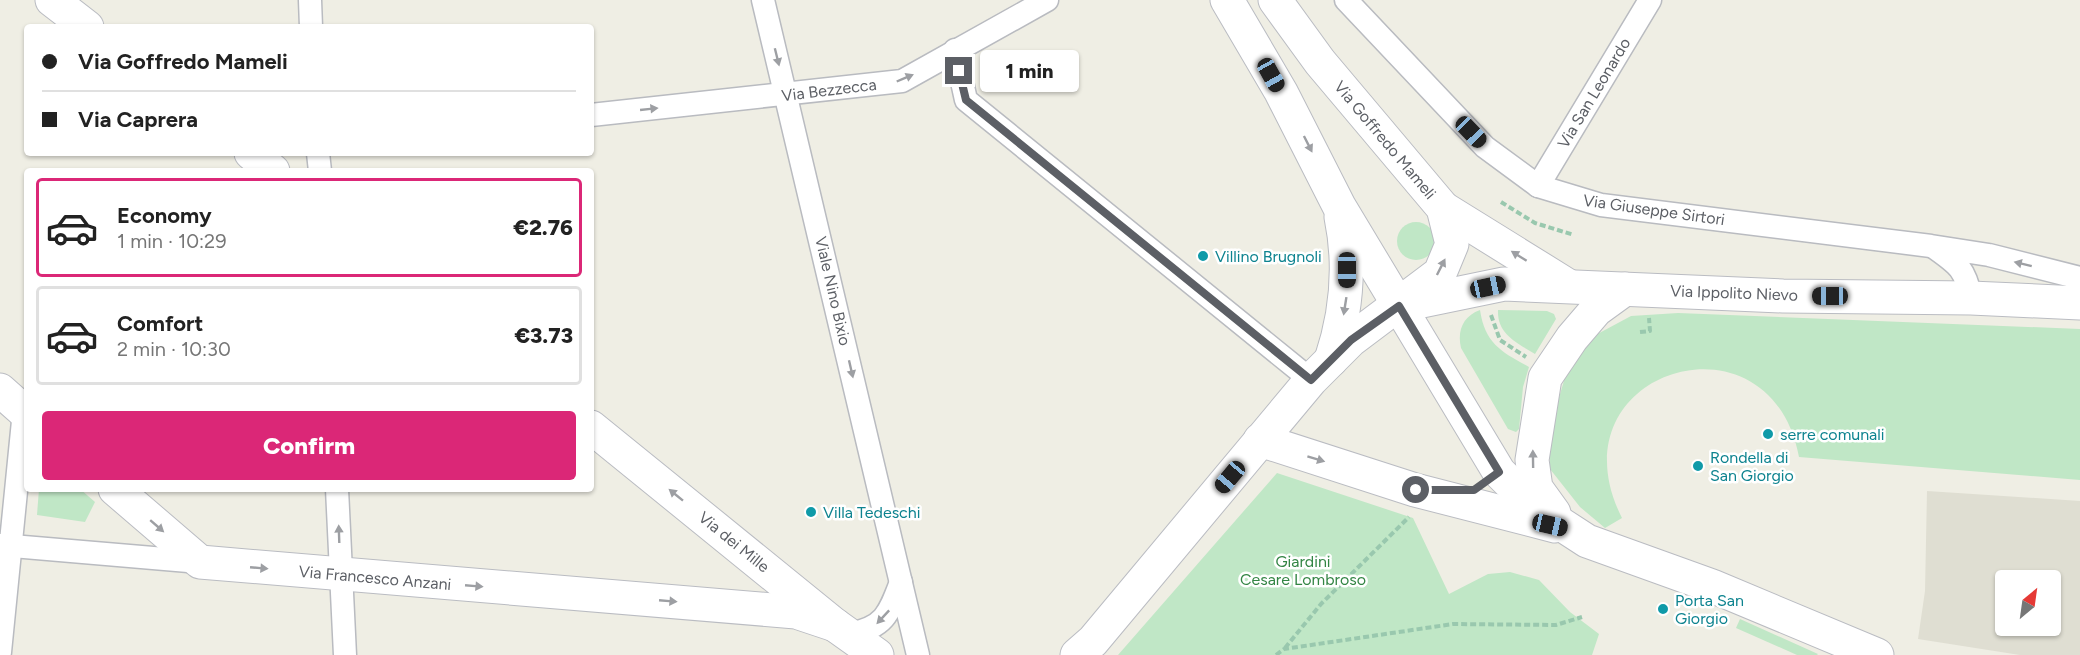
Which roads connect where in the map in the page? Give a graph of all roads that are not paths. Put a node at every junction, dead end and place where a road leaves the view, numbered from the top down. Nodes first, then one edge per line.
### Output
1 (52, 0) edge
2 (310, 0) edge
3 (763, 0) edge
4 (1047, 0) edge
5 (1346, 0) edge
6 (1650, 0) edge
7 (1278, 4) edge
8 (1235, 13) edge
9 (83, 24) edge
10 (311, 24) edge
11 (955, 50) junction
12 (1320, 62) junction
13 (1281, 92) junction
14 (787, 96) junction
15 (594, 115) edge
16 (254, 156) edge
17 (269, 168) edge
18 (1538, 186) junction
19 (1339, 206) junction
20 (1443, 208) junction
21 (1931, 246) junction
22 (2080, 278) edge
23 (1569, 286) junction
24 (1625, 289) junction
25 (1971, 298) junction
26 (2080, 303) edge
27 (1399, 306) junction
28 (1321, 370) junction
29 (0, 390) edge
30 (24, 411) edge
31 (24, 426) edge
32 (594, 429) edge
33 (1260, 440) junction
34 (1499, 472) junction
35 (118, 492) edge
36 (337, 492) edge
37 (1422, 492) junction
38 (1565, 529) junction
39 (5, 545) edge
40 (200, 562) junction
41 (764, 566) junction
42 (341, 575) junction
43 (901, 582) junction
44 (750, 608) junction
45 (842, 629) junction
46 (1086, 650) edge
47 (0, 652) edge
48 (345, 655) edge
49 (877, 655) edge
50 (918, 655) edge
51 (1877, 655) edge

1 - 9 street
2 - 10 street
3 -> 14 street, Viale Nino Bixio
4 - 11 street, Via Bezzecca
5 - 18 street, Via Giuseppe Sirtori
6 - 18 street, Via San Leonardo
7 - 8 street, Via Goffredo Mameli
7 - 12 street, Via Goffredo Mameli
8 - 13 street, Via Goffredo Mameli
14 -> 11 street, Via Bezzecca
11 - 28 street
12 - 13 street
12 - 20 street, Via Goffredo Mameli
13 -> 19 street, Via Goffredo Mameli
15 -> 14 street, Via Bezzecca
14 -> 43 street, Viale Nino Bixio
16 - 17 street
18 - 21 street, Via Giuseppe Sirtori
19 - 27 street, Via Goffredo Mameli
19 -> 28 street
23 -> 20 street, Via Ippolito Nievo
27 -> 20 street, Via Goffredo Mameli
22 -> 21 street, Via Giuseppe Sirtori
21 - 25 street, Via Giuseppe Sirtori
23 - 24 street, Via Ippolito Nievo
23 - 27 street, Via Ippolito Nievo
24 - 25 street, Via Ippolito Nievo
38 -> 24 street
25 - 26 street, Via Ippolito Nievo
27 - 28 street
27 - 34 street, Via Goffredo Mameli
28 - 33 street
29 - 30 street
31 - 39 street
41 -> 32 street, Via dei Mille
33 -> 37 street, Via Goffredo Mameli
33 - 46 street
34 - 37 street, Via Goffredo Mameli
34 - 38 street, Via Goffredo Mameli
35 -> 40 street
42 -> 36 street
37 - 38 street, Via Goffredo Mameli
38 - 51 street, Via Goffredo Mameli
39 - 40 street, Via Francesco Anzani
39 - 47 street
40 -> 42 street, Via Francesco Anzani
41 - 44 street
41 - 45 street, Via dei Mille
42 -> 44 street, Via Francesco Anzani
42 - 48 street
43 -> 45 street
43 - 50 street, Viale Nino Bixio
44 - 45 street, Via Francesco Anzani
45 - 49 street, Via dei Mille

